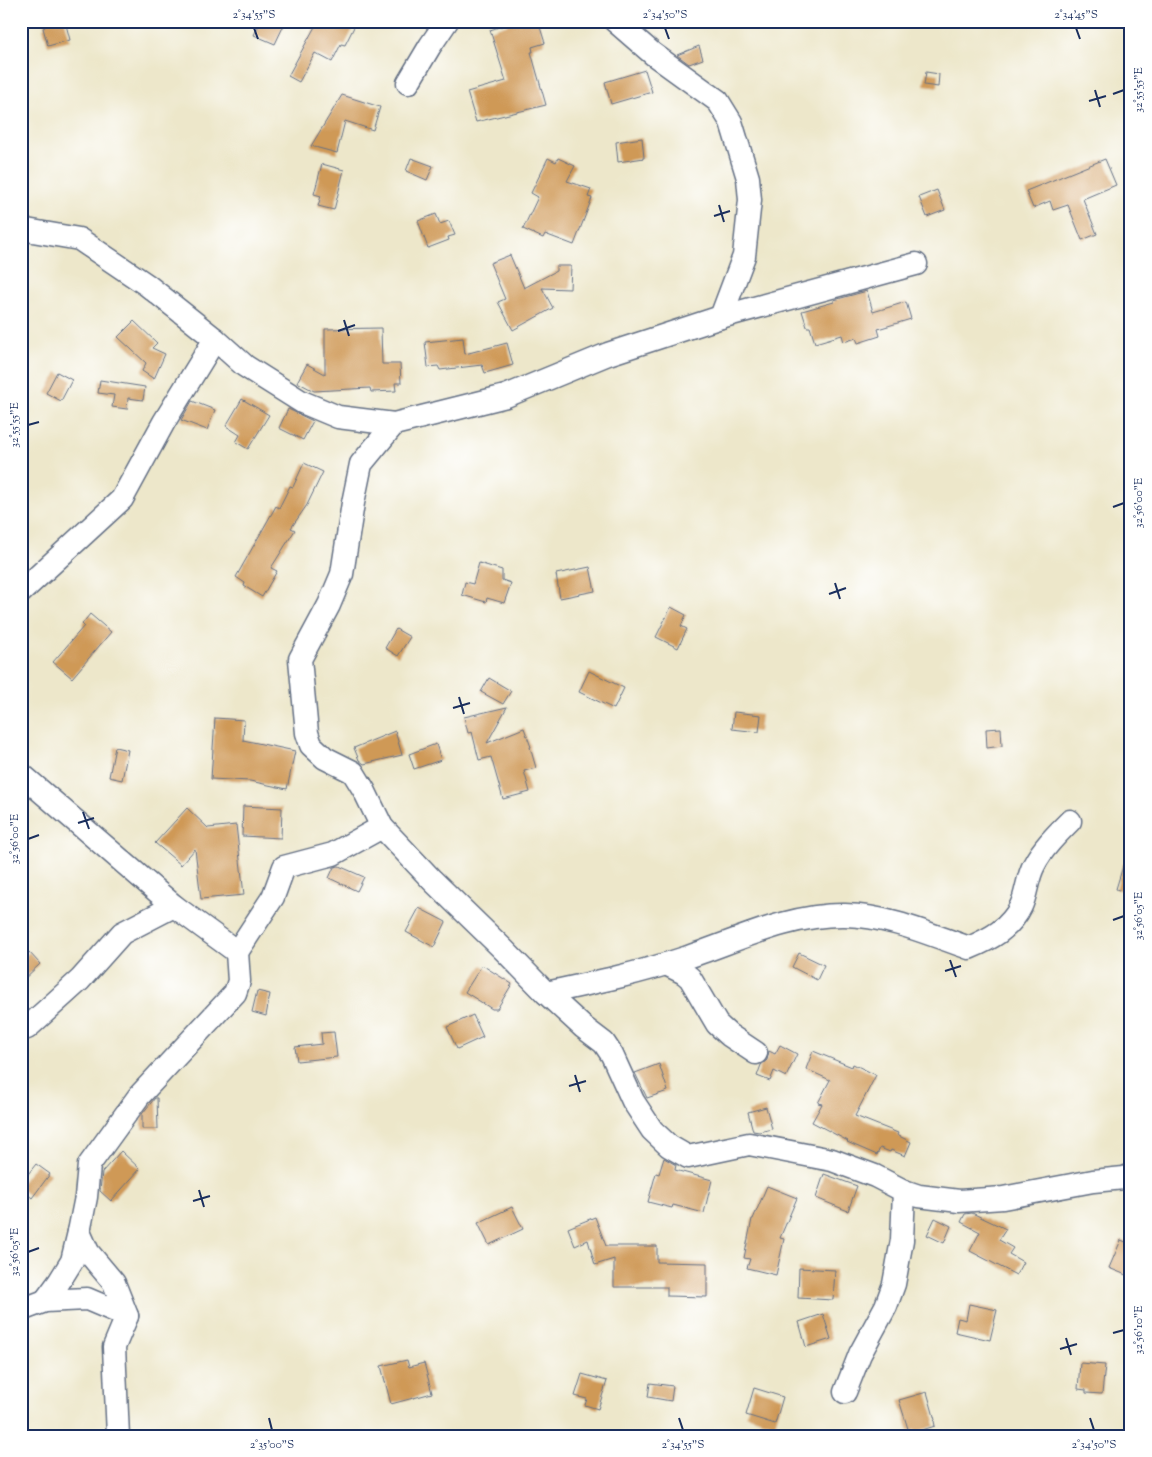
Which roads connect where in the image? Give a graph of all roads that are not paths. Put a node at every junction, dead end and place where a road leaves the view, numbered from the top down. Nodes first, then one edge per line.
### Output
1 (448, 21) edge
2 (615, 21) edge
3 (408, 83) dead end
4 (21, 229) edge
5 (916, 264) dead end
6 (721, 318) junction
7 (215, 339) junction
8 (394, 424) junction
9 (21, 592) edge
10 (21, 774) edge
11 (1070, 821) dead end
12 (382, 827) junction
13 (174, 906) junction
14 (237, 952) junction
15 (666, 964) junction
16 (546, 993) junction
17 (21, 1030) edge
18 (756, 1053) dead end
19 (1131, 1175) edge
20 (904, 1191) junction
21 (79, 1232) junction
22 (44, 1301) junction
23 (21, 1310) edge
24 (127, 1316) junction
25 (845, 1392) dead end
26 (118, 1436) edge

1 - 3 street
2 - 6 street
4 - 7 street
5 - 6 street
6 - 8 street
7 - 8 street
7 - 9 street
8 - 12 street
10 - 13 street
11 - 15 street
12 - 14 street
12 - 16 street
13 - 14 street
13 - 17 street
14 - 21 street
15 - 16 street
15 - 18 street
16 - 20 street
19 - 20 street
20 - 25 street
21 - 22 street
21 - 24 street
22 - 23 street
22 - 24 street
24 - 26 street

